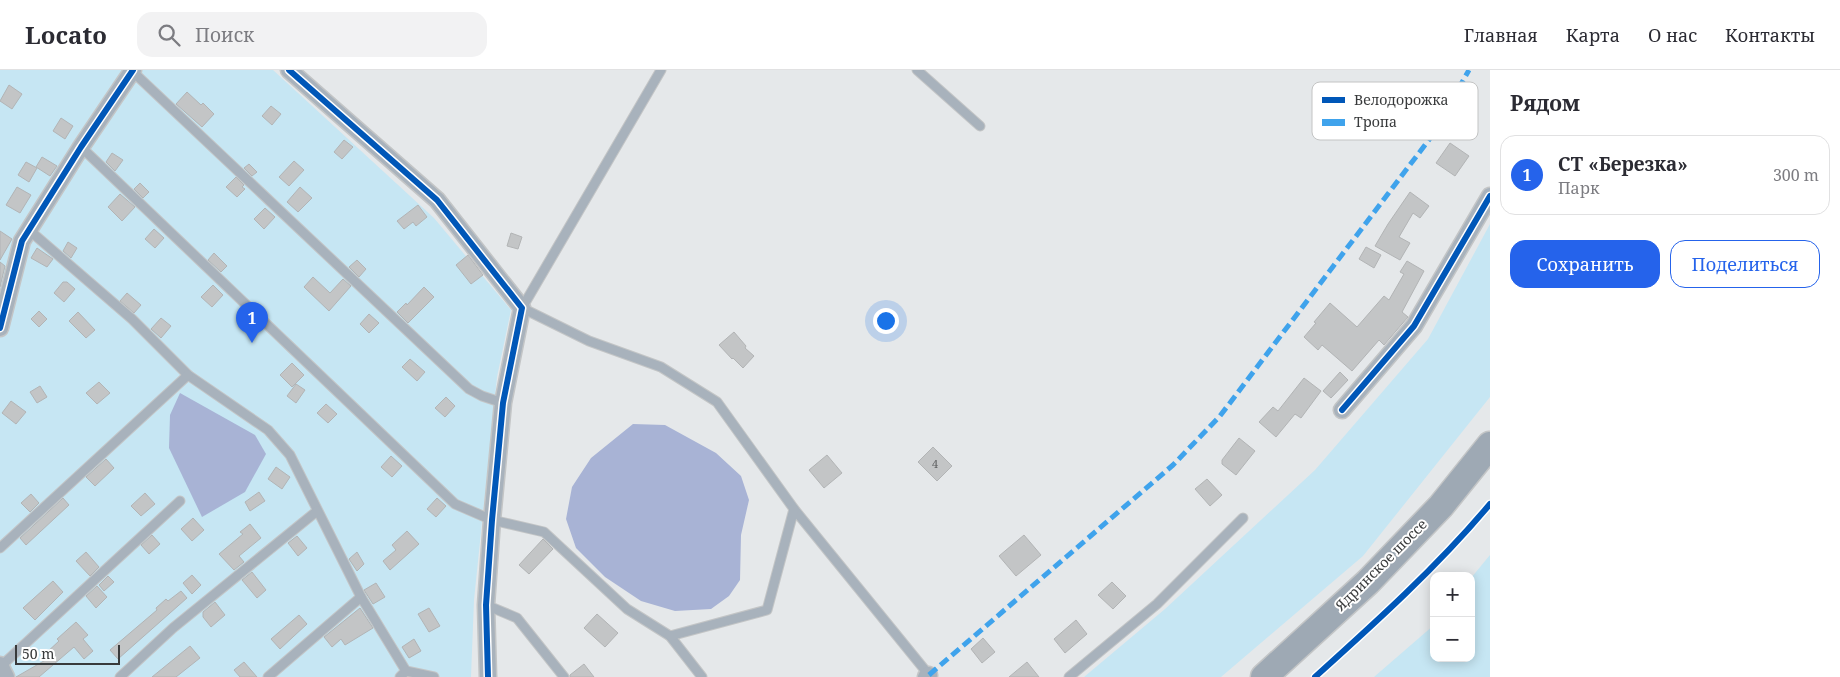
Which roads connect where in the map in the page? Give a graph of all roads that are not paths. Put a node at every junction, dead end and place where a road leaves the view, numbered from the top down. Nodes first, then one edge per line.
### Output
1 (133, 70) edge
2 (288, 70) edge
3 (661, 70) edge
4 (917, 70) edge
5 (980, 126) dead end
6 (81, 147) junction
7 (1490, 196) edge
8 (29, 230) junction
9 (522, 308) junction
10 (0, 328) edge
11 (188, 375) junction
12 (503, 403) junction
13 (1342, 410) dead end
14 (1490, 445) edge
15 (180, 501) dead end
16 (794, 509) junction
17 (317, 511) junction
18 (1243, 518) dead end
19 (492, 520) junction
20 (0, 548) edge
21 (361, 597) junction
22 (486, 605) junction
23 (670, 636) junction
24 (2, 669) edge
25 (403, 674) edge
26 (927, 676) edge
27 (120, 677) edge
28 (268, 677) edge
29 (434, 677) edge
30 (488, 677) edge
31 (564, 677) edge
32 (702, 677) edge
33 (1069, 677) edge
34 (1264, 677) edge

1 - 6 street
1 - 12 lane
2 - 9 street
3 - 9 lane
4 - 5 lane
6 - 8 street
6 - 19 lane
7 - 13 street
8 - 10 street
8 - 11 lane
9 - 12 street
9 - 16 lane
11 - 17 lane
11 - 20 lane
12 - 19 street
14 - 34 main road, Ядринское шоссе
15 - 24 lane
16 - 23 lane
16 - 26 lane
17 - 21 lane
17 - 27 lane
18 - 33 lane
19 - 22 street
19 - 23 lane
21 - 25 lane
21 - 28 lane
22 - 30 street
22 - 31 lane
23 - 32 lane
25 - 29 lane

